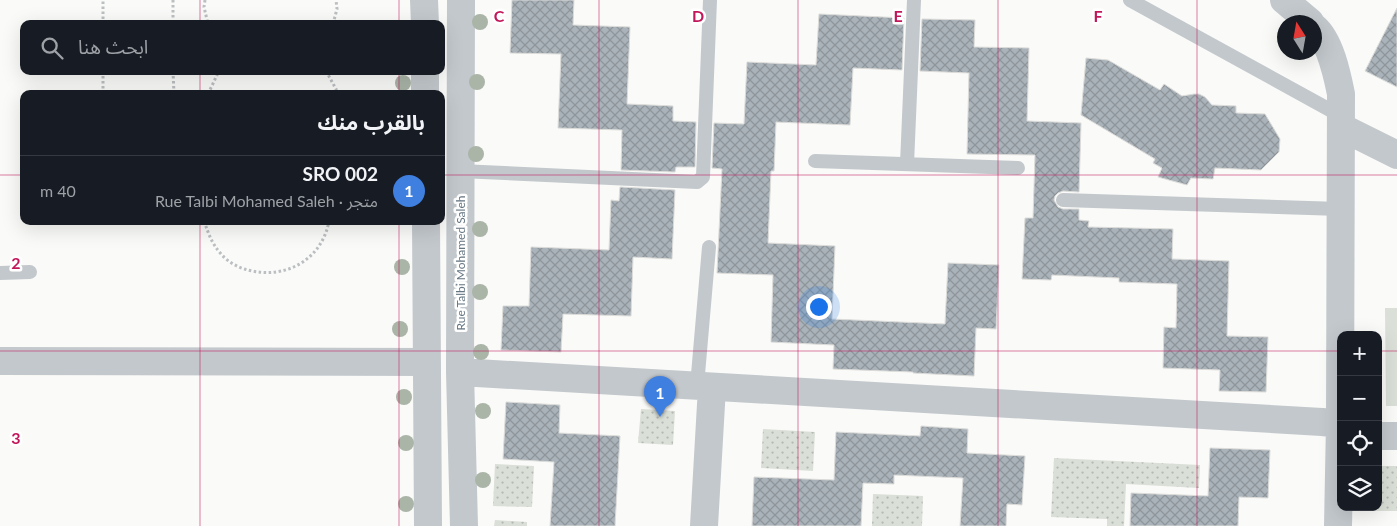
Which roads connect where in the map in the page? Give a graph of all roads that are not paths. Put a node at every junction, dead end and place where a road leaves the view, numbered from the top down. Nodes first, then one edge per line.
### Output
1 (424, 0) edge
2 (461, 0) edge
3 (710, 0) edge
4 (914, 0) edge
5 (1130, 0) edge
6 (1284, 0) edge
7 (1302, 15) edge
8 (424, 20) edge
9 (1322, 37) edge
10 (425, 75) edge
11 (425, 90) edge
12 (1342, 121) junction
13 (1397, 155) edge
14 (815, 161) dead end
15 (907, 164) junction
16 (1018, 168) dead end
17 (460, 171) junction
18 (1063, 200) dead end
19 (1340, 209) junction
20 (426, 225) edge
21 (709, 247) dead end
22 (30, 272) dead end
23 (0, 273) edge
24 (0, 361) edge
25 (427, 362) junction
26 (460, 372) junction
27 (704, 387) junction
28 (1340, 421) edge
29 (1337, 424) edge
30 (1382, 436) edge
31 (1397, 436) edge
32 (1339, 466) edge
33 (428, 526) edge
34 (464, 526) edge
35 (704, 526) edge
36 (1338, 526) edge

1 - 8 street
2 - 17 street, Rue Talbi Mohamed Saleh
3 - 17 lane
4 - 15 lane
5 - 12 lane
6 - 7 street
9 - 12 street
10 - 11 street
12 - 13 street
12 - 19 street
14 - 15 lane
15 - 16 lane
17 - 26 street, Rue Talbi Mohamed Saleh
18 - 19 lane
19 - 28 street
20 - 25 street
21 - 27 lane
22 - 23 lane
24 - 25 street
25 - 33 street
26 - 27 street
26 - 34 street, Rue Talbi Mohamed Saleh
27 - 29 street
27 - 35 street
30 - 31 street
32 - 36 street

